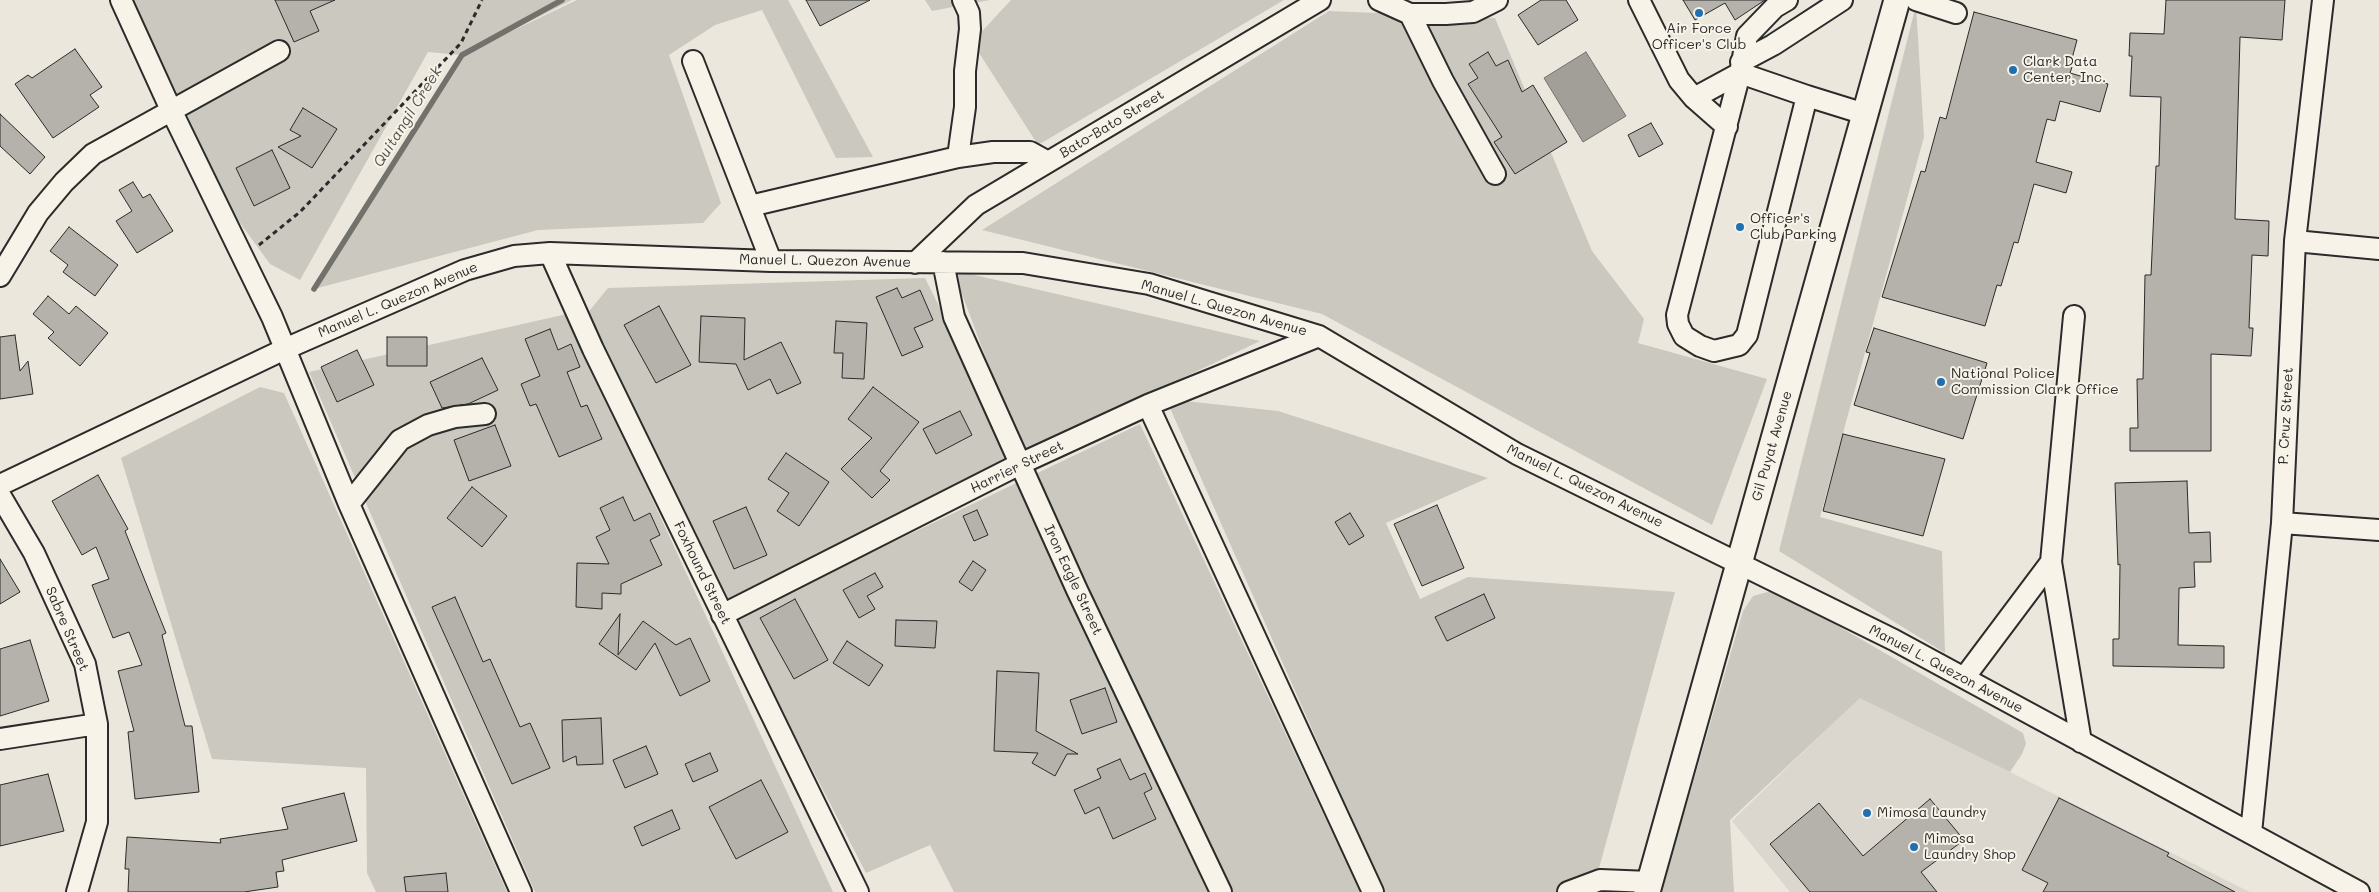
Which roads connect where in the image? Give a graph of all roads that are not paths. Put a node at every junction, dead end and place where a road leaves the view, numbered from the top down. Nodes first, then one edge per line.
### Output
1 (121, 0) edge
2 (962, 0) edge
3 (1320, 0) edge
4 (1379, 0) edge
5 (1498, 0) edge
6 (1639, 0) edge
7 (1786, 0) edge
8 (1842, 0) edge
9 (1897, 0) edge
10 (1916, 0) edge
11 (2323, 0) edge
12 (1956, 13) dead end
13 (1410, 14) junction
14 (279, 51) dead end
15 (693, 61) dead end
16 (1740, 68) junction
17 (1807, 96) junction
18 (1694, 98) junction
19 (172, 112) junction
20 (1865, 114) junction
21 (1727, 127) junction
22 (958, 157) junction
23 (1048, 162) junction
24 (1495, 174) dead end
25 (750, 206) junction
26 (2294, 241) junction
27 (2379, 249) edge
28 (550, 253) junction
29 (771, 261) junction
30 (943, 262) junction
31 (915, 263) junction
32 (0, 276) edge
33 (2074, 316) dead end
34 (1319, 336) junction
35 (285, 348) junction
36 (1148, 405) junction
37 (484, 414) dead end
38 (1020, 464) junction
39 (0, 485) edge
40 (0, 494) edge
41 (349, 504) junction
42 (2282, 524) junction
43 (2379, 530) edge
44 (1739, 562) junction
45 (2051, 562) junction
46 (722, 614) junction
47 (1964, 678) junction
48 (96, 724) junction
49 (0, 739) edge
50 (2081, 742) junction
51 (2250, 833) junction
52 (1649, 887) edge
53 (76, 892) edge
54 (521, 892) edge
55 (858, 892) edge
56 (1221, 892) edge
57 (1373, 892) edge
58 (1568, 892) edge
59 (2359, 892) edge

1 - 19 street
2 - 22 street
3 - 23 street, Bato-Bato Street
4 - 13 street
5 - 13 street
6 - 18 street
7 - 16 street
8 - 16 street
9 - 20 main road, Gil Puyat Avenue
10 - 12 street
11 - 26 street, P. Cruz Street
13 - 24 street
14 - 19 street
15 - 25 street
16 - 17 street
16 - 18 street
16 - 21 street
17 - 20 street
17 - 21 street
18 - 21 street
19 - 32 street
19 - 35 street
20 - 44 main road, Gil Puyat Avenue
22 - 23 street
22 - 25 street
23 - 31 street, Bato-Bato Street
25 - 29 street
26 - 27 street
26 - 42 street, P. Cruz Street
28 - 29 street, Manuel L. Quezon Avenue
28 - 35 street, Manuel L. Quezon Avenue
28 - 46 street, Foxhound Street
29 - 31 street, Manuel L. Quezon Avenue
30 - 31 street, Manuel L. Quezon Avenue
30 - 34 street, Manuel L. Quezon Avenue
30 - 38 street, Iron Eagle Street
33 - 45 street
34 - 36 street, Harrier Street
34 - 44 street, Manuel L. Quezon Avenue
35 - 39 street, Manuel L. Quezon Avenue
35 - 41 street
36 - 38 street, Harrier Street
36 - 57 street
37 - 41 street
38 - 46 street, Harrier Street
38 - 56 street, Iron Eagle Street
40 - 48 street, Sabre Street
41 - 54 street
42 - 43 street
42 - 51 street, P. Cruz Street
44 - 47 street, Manuel L. Quezon Avenue
44 - 52 main road, Gil Puyat Avenue
45 - 47 street
45 - 50 street
46 - 55 street, Foxhound Street
47 - 50 street, Manuel L. Quezon Avenue
48 - 49 street
48 - 53 street, Sabre Street
50 - 51 street, Manuel L. Quezon Avenue
51 - 59 street, Manuel L. Quezon Avenue
52 - 58 street

